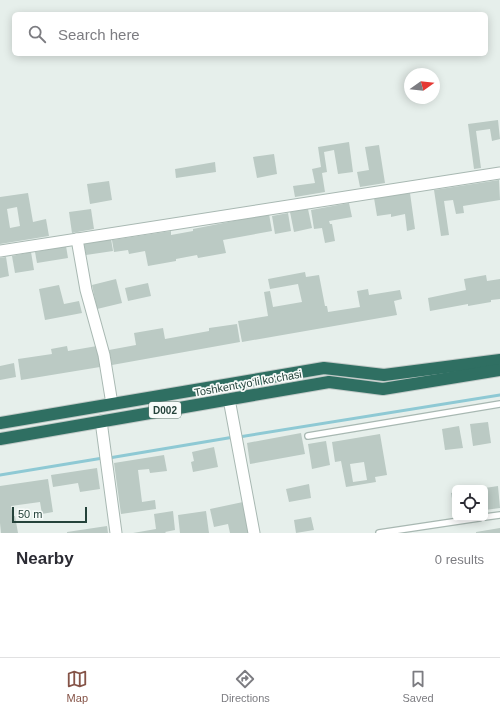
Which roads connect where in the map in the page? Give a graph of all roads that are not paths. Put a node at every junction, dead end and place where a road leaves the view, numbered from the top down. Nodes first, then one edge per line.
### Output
1 (500, 173) edge
2 (77, 239) junction
3 (0, 251) edge
4 (500, 360) edge
5 (500, 370) edge
6 (229, 399) junction
7 (112, 404) junction
8 (500, 404) edge
9 (101, 421) junction
10 (0, 423) edge
11 (308, 436) dead end
12 (0, 439) edge
13 (500, 515) edge
14 (488, 517) edge
15 (461, 521) edge
16 (400, 531) edge
17 (116, 533) edge
18 (254, 533) edge
19 (379, 533) edge

1 - 2 street
2 - 3 street
2 - 7 street
4 - 7 highway, Toshkent yo‘li ko‘chasi / D002
5 - 6 highway, Toshkent yo‘li ko‘chasi / D002
6 - 9 highway, Toshkent yo‘li ko‘chasi / D002
6 - 18 street
7 - 10 highway, Toshkent yo‘li ko‘chasi / D002
8 - 11 lane
9 - 12 highway, Toshkent yo‘li ko‘chasi / D002
9 - 17 street
13 - 14 lane
15 - 16 lane
16 - 19 lane

